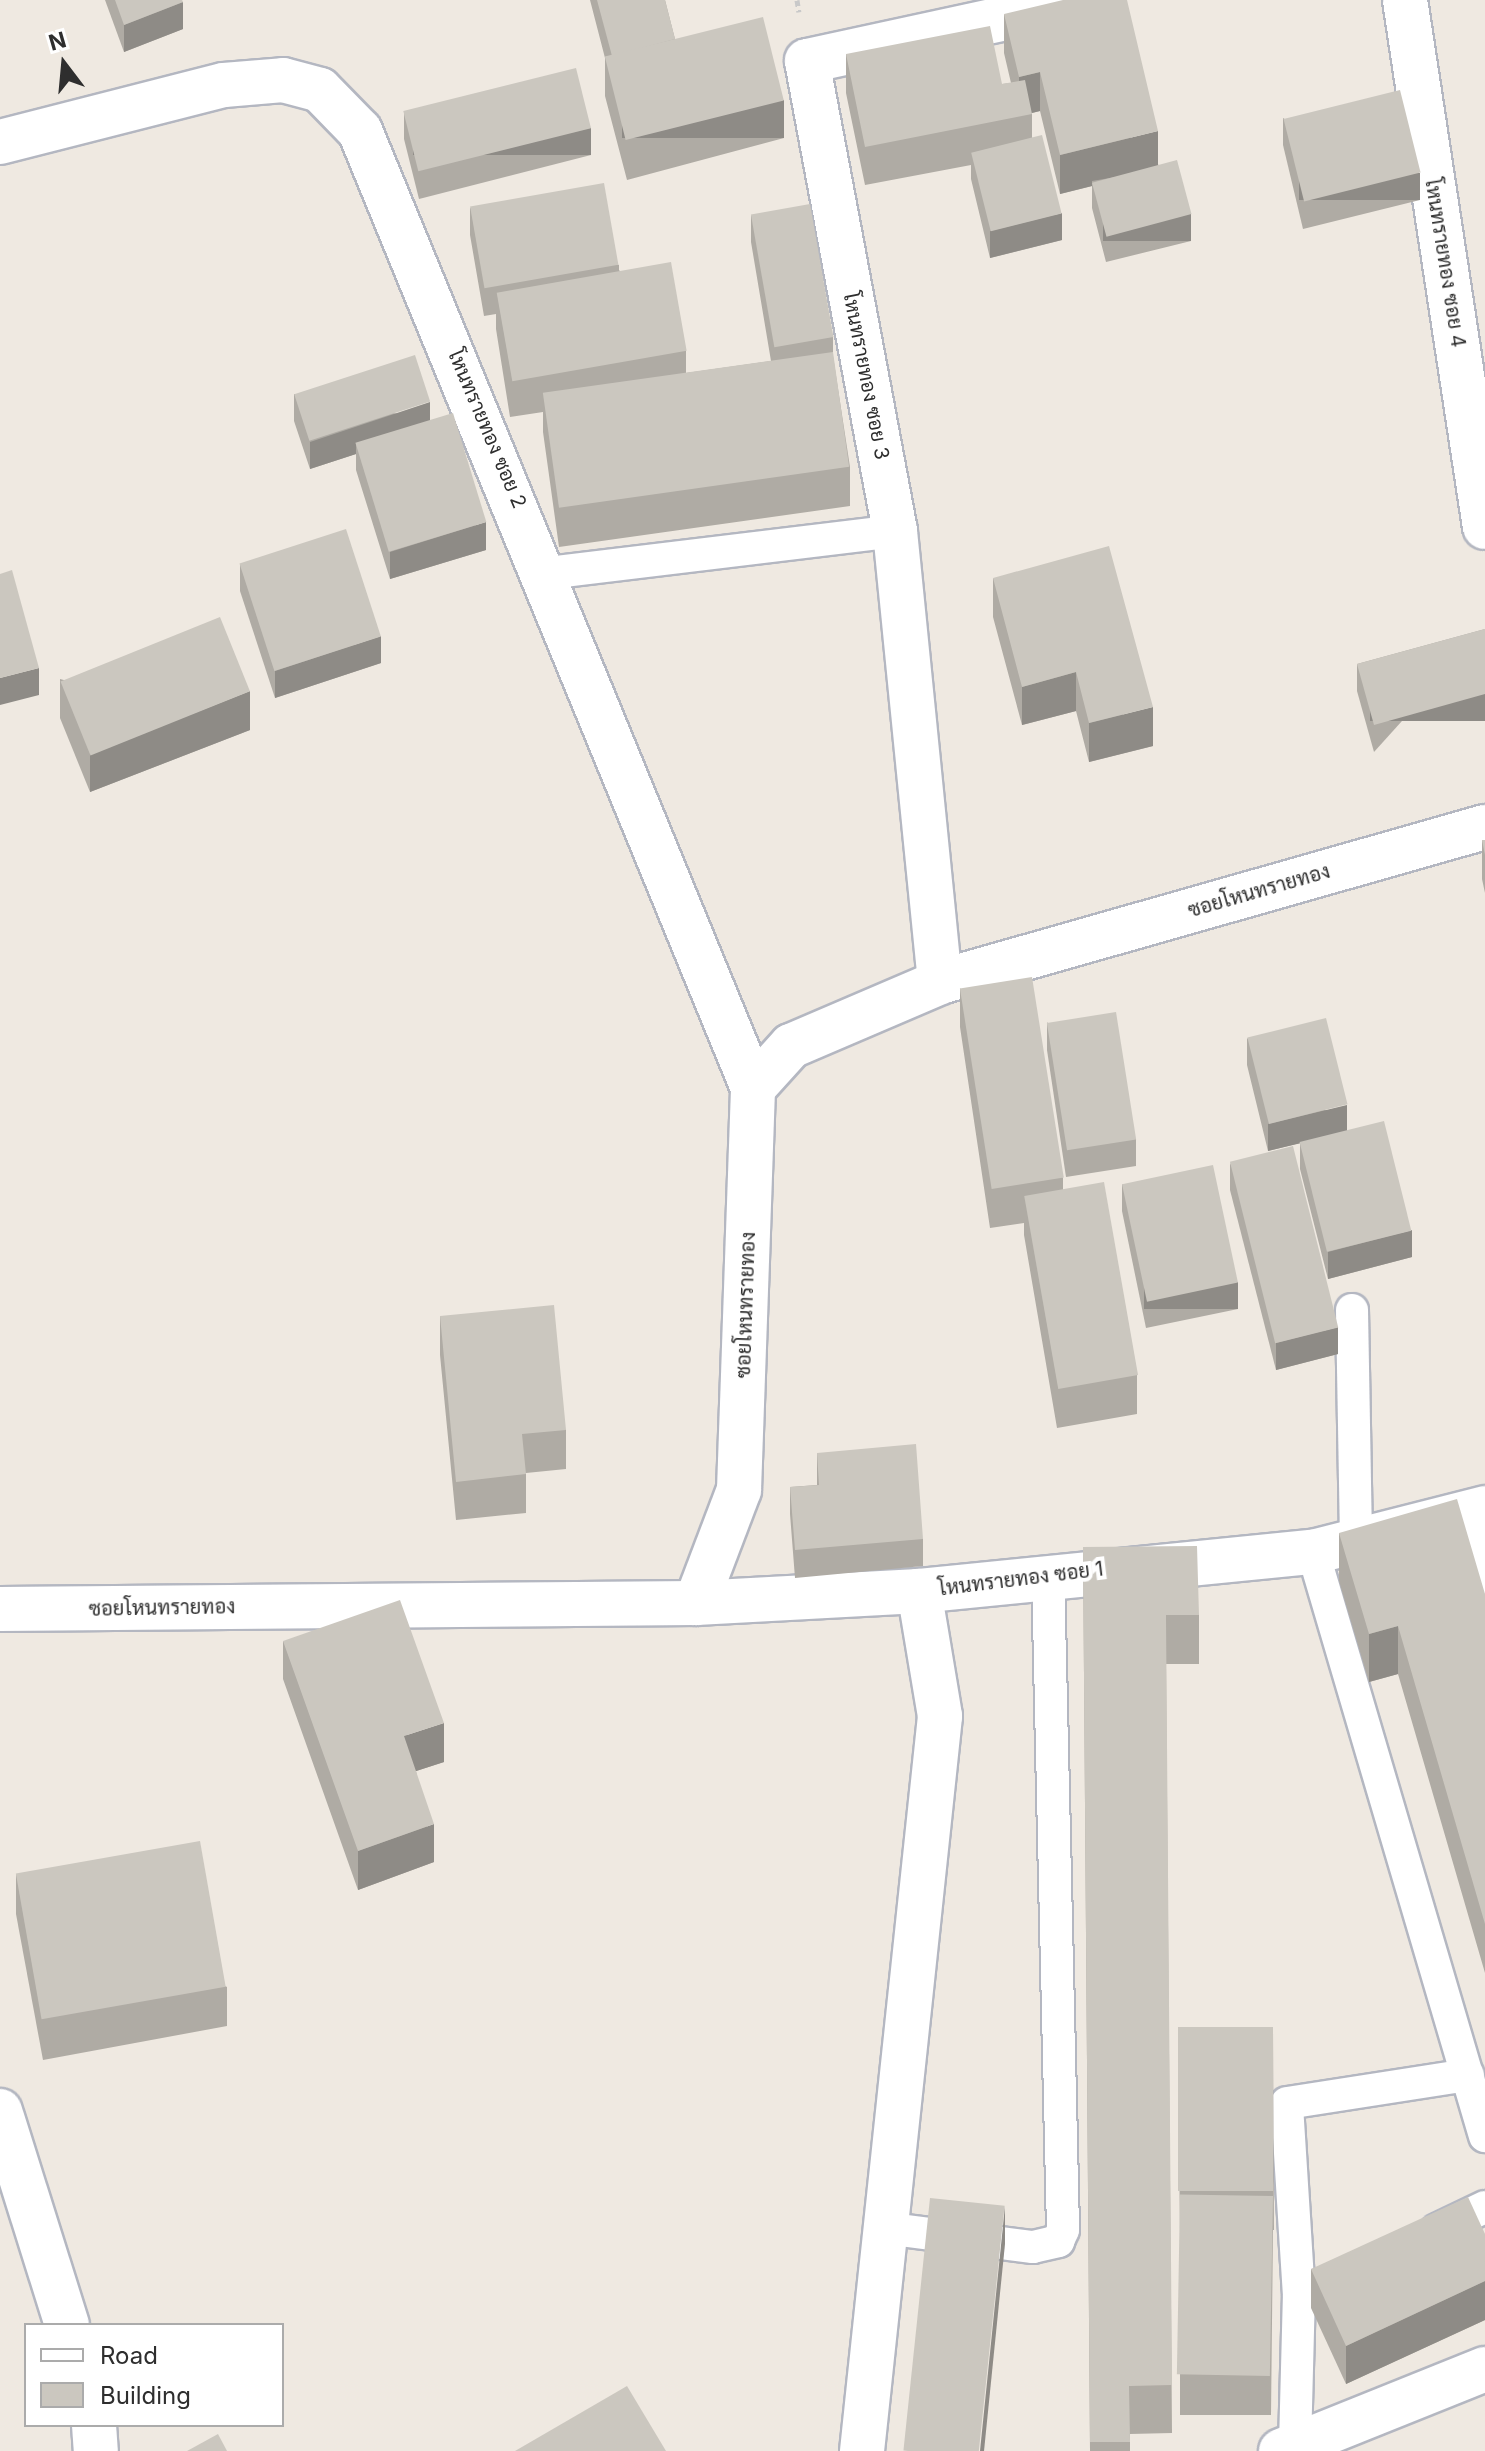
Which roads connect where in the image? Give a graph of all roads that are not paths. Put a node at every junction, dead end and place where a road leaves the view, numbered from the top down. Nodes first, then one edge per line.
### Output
1 (1090, 0) edge
2 (1405, 0) edge
3 (0, 142) edge
4 (1485, 527) edge
5 (895, 531) junction
6 (548, 573) junction
7 (1485, 827) edge
8 (940, 982) junction
9 (753, 1088) junction
10 (1352, 1310) dead end
11 (1474, 1511) edge
12 (1356, 1539) junction
13 (1313, 1552) junction
14 (1048, 1573) junction
15 (1485, 1586) edge
16 (919, 1591) junction
17 (696, 1603) junction
18 (0, 1609) edge
19 (1468, 2075) junction
20 (0, 2111) edge
21 (1485, 2136) edge
22 (1485, 2207) edge
23 (884, 2228) junction
24 (1413, 2241) edge
25 (1342, 2275) edge
26 (1299, 2296) junction
27 (66, 2323) edge
28 (1485, 2369) edge
29 (94, 2427) edge
30 (1288, 2448) edge
31 (96, 2451) edge
32 (862, 2451) edge

1 - 5 street, โหนทรายทอง ซอย 3
2 - 4 street, โหนทรายทอง ซอย 4
3 - 6 street, โหนทรายทอง ซอย 2
5 - 6 lane
5 - 8 street, โหนทรายทอง ซอย 3
6 - 9 street, โหนทรายทอง ซอย 2
7 - 8 street, ซอยโหนทรายทอง
8 - 9 street, ซอยโหนทรายทอง
9 - 17 street, ซอยโหนทรายทอง
10 - 12 lane
11 - 12 street, โหนทรายทอง ซอย 1
11 - 15 street
12 - 13 street, โหนทรายทอง ซอย 1
13 - 14 street, โหนทรายทอง ซอย 1
13 - 19 lane
14 - 16 street, โหนทรายทอง ซอย 1
14 - 23 lane
16 - 17 street, โหนทรายทอง ซอย 1
16 - 23 street
17 - 18 street, ซอยโหนทรายทอง
19 - 21 lane
19 - 26 lane
20 - 27 street
22 - 24 lane
23 - 32 street
25 - 26 lane
26 - 30 lane
28 - 30 street
29 - 31 street

